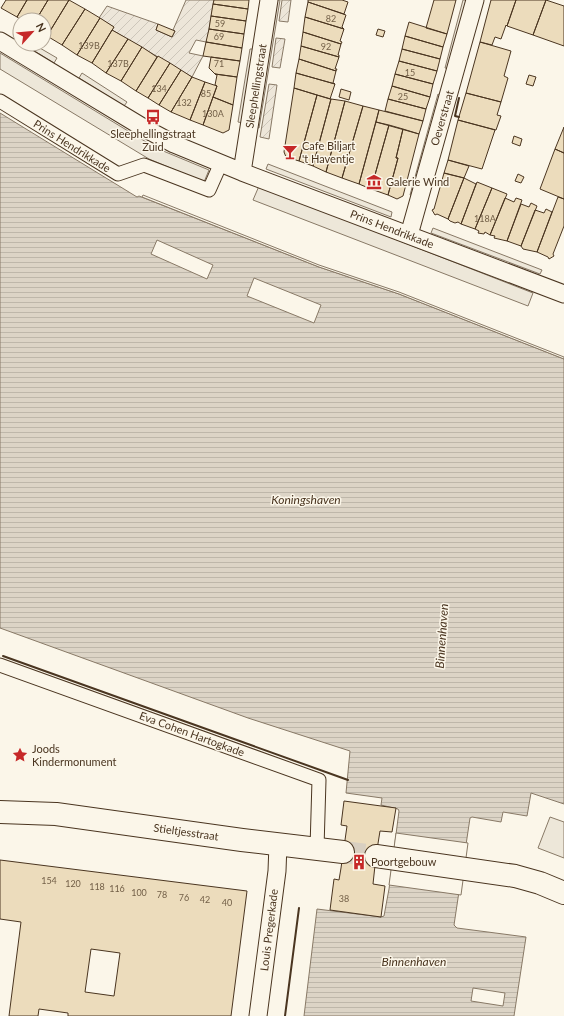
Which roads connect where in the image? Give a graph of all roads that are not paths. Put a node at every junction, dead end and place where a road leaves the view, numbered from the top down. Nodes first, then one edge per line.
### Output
1 (269, 0) edge
2 (475, 0) edge
3 (0, 41) edge
4 (0, 101) edge
5 (221, 163) junction
6 (242, 172) junction
7 (409, 235) junction
8 (563, 290) edge
9 (0, 665) edge
10 (0, 799) edge
11 (0, 812) edge
12 (56, 814) junction
13 (278, 844) junction
14 (317, 848) junction
15 (343, 852) tunnel mouth
16 (384, 858) tunnel mouth
17 (564, 893) edge
18 (258, 1016) edge

1 - 6 street, Sleephellingstraat
2 - 7 street, Oeverstraat
3 - 5 street, Prins Hendrikkade
4 - 5 street, Prins Hendrikkade
5 - 6 street, Prins Hendrikkade
6 - 7 street, Prins Hendrikkade
7 - 8 street, Prins Hendrikkade
9 - 14 street, Eva Cohen Hartogkade
10 - 12 street, Stieltjesstraat
11 - 12 street, Stieltjesstraat
12 - 13 street, Stieltjesstraat
13 - 14 street, Stieltjesstraat
13 - 18 street, Louis Pregerkade
14 - 15 street, Stieltjesstraat
16 - 17 street

